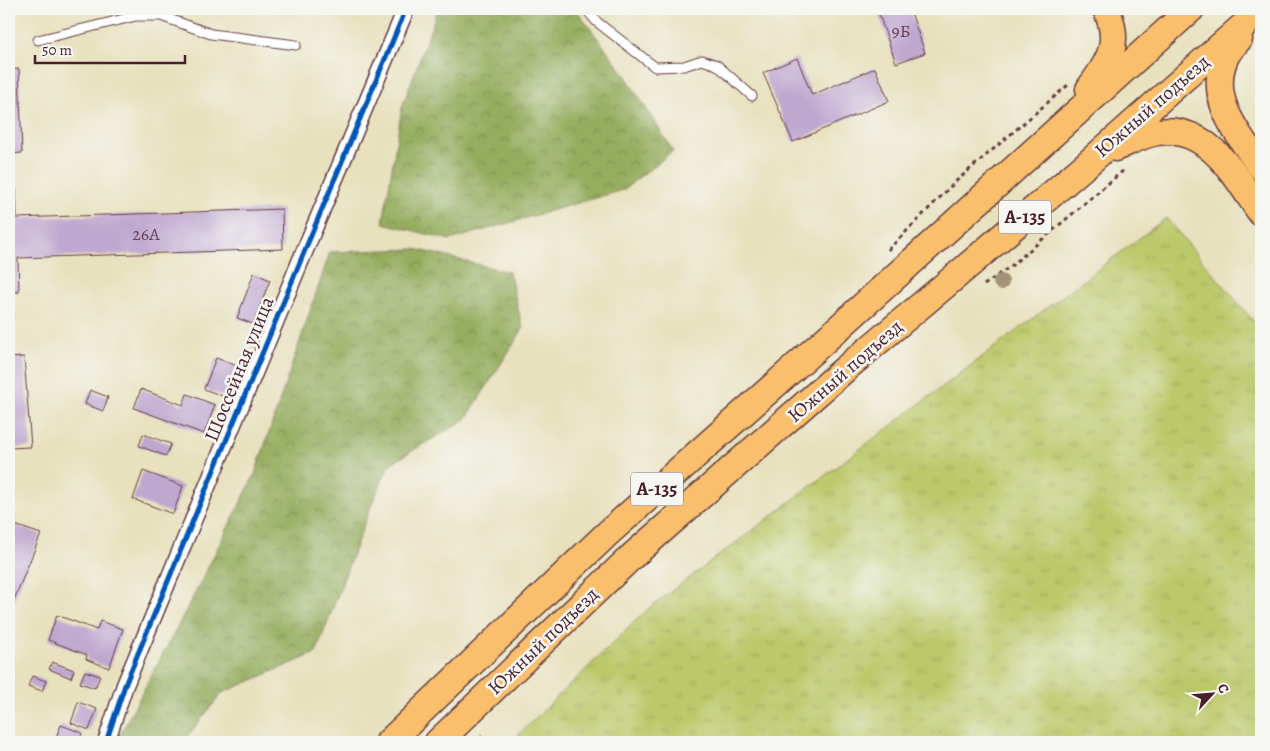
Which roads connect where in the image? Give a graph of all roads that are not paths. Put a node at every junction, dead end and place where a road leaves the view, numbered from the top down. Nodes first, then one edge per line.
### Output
1 (406, 9) edge
2 (586, 9) edge
3 (1106, 9) edge
4 (1191, 9) edge
5 (1261, 10) edge
6 (1261, 14) edge
7 (38, 40) dead end
8 (296, 45) dead end
9 (752, 96) dead end
10 (1065, 122) junction
11 (1094, 158) junction
12 (1261, 167) edge
13 (1261, 213) edge
14 (106, 742) edge
15 (389, 742) edge
16 (438, 742) edge

1 - 14 street, Шоссейная улица
2 - 9 lane
3 - 10 main road
4 - 10 main road, Южный подъезд / А-135
5 - 11 main road, Южный подъезд / А-135
6 - 12 main road
7 - 8 lane
10 - 15 main road, Южный подъезд / А-135
11 - 13 main road
11 - 16 main road, Южный подъезд / А-135

